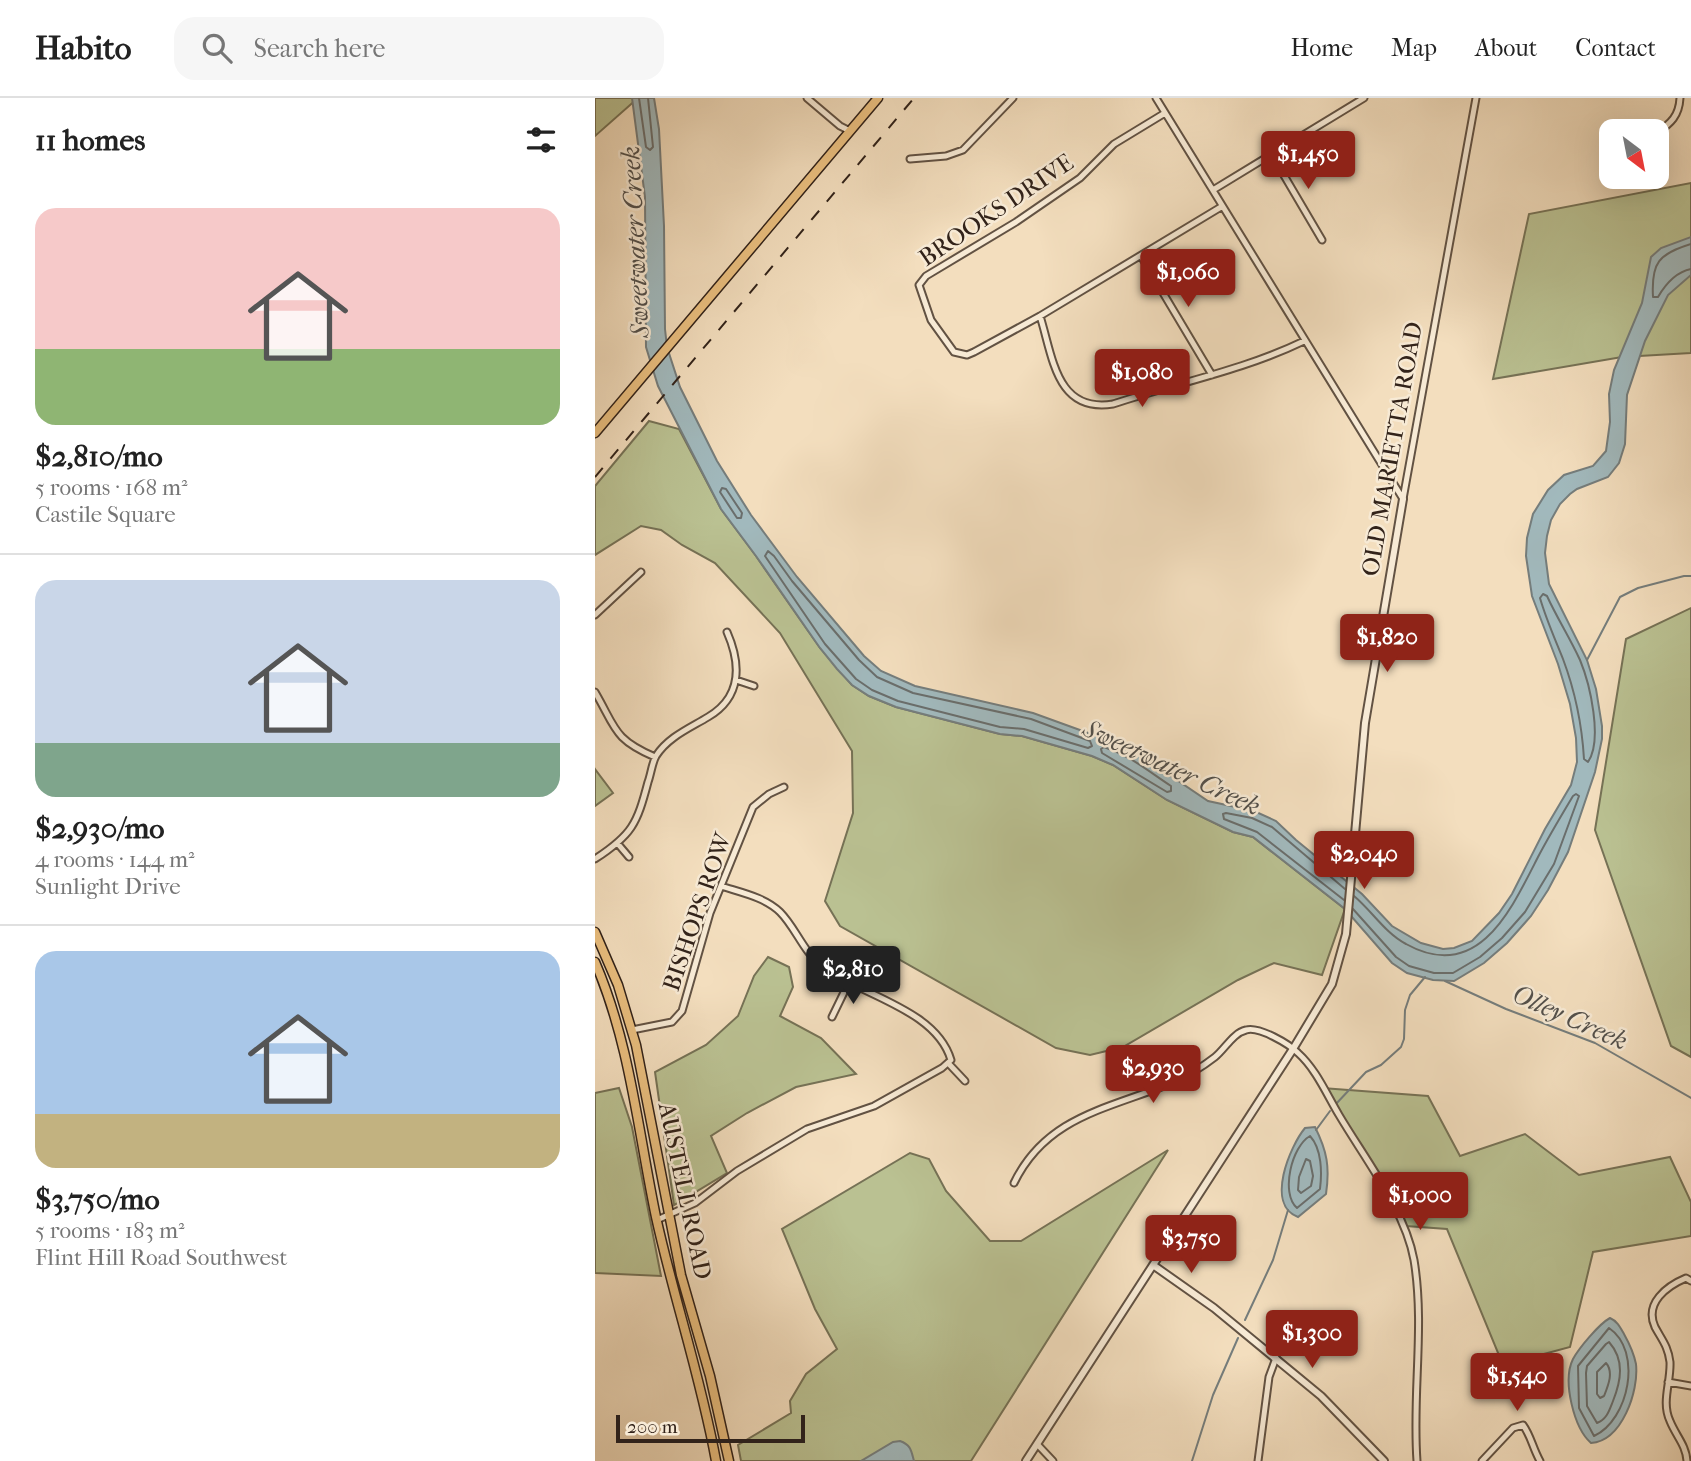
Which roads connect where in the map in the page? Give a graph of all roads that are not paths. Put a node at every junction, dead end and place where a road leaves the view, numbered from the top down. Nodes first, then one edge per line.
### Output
1 (807, 98) edge
2 (878, 98) edge
3 (1013, 98) edge
4 (1156, 98) edge
5 (1364, 98) edge
6 (1470, 98) edge
7 (1476, 98) edge
8 (1680, 98) edge
9 (1475, 105) junction
10 (1165, 113) junction
11 (1669, 125) edge
12 (850, 131) junction
13 (1272, 155) junction
14 (910, 159) dead end
15 (1213, 190) junction
16 (1221, 207) junction
17 (1322, 240) dead end
18 (1141, 256) junction
19 (1041, 316) junction
20 (1304, 341) junction
21 (1212, 374) junction
22 (595, 433) edge
23 (1403, 499) junction
24 (641, 572) dead end
25 (595, 615) edge
26 (727, 632) dead end
27 (736, 680) junction
28 (754, 686) dead end
29 (595, 692) edge
30 (655, 757) junction
31 (784, 787) dead end
32 (618, 844) junction
33 (629, 857) dead end
34 (595, 859) edge
35 (721, 886) junction
36 (595, 932) edge
37 (595, 962) edge
38 (849, 982) junction
39 (832, 1017) dead end
40 (632, 1030) junction
41 (1293, 1049) junction
42 (949, 1064) junction
43 (965, 1081) dead end
44 (1014, 1183) dead end
45 (669, 1214) junction
46 (657, 1220) junction
47 (1153, 1265) junction
48 (1691, 1281) edge
49 (1276, 1358) junction
50 (1668, 1382) junction
51 (1691, 1385) edge
52 (1037, 1444) junction
53 (716, 1461) edge
54 (729, 1461) edge
55 (1026, 1461) edge
56 (1053, 1461) edge
57 (1258, 1461) edge
58 (1384, 1461) edge
59 (1417, 1461) edge
60 (1482, 1461) edge
61 (1539, 1461) edge
62 (1688, 1461) edge

1 - 12 street
2 - 12 main road
3 - 14 street
4 - 10 street
5 - 13 street
6 - 9 street
7 - 9 street, OLD MARIETTA ROAD
8 - 11 street
9 - 23 street, OLD MARIETTA ROAD
10 - 15 street
10 - 19 street, BROOKS DRIVE
12 - 22 main road
13 - 15 street
13 - 17 street
15 - 16 street
16 - 18 street
16 - 20 street
18 - 19 street
18 - 21 street
19 - 21 street
20 - 21 street
20 - 23 street
23 - 41 street, OLD MARIETTA ROAD
24 - 25 street
26 - 27 street
27 - 28 street
27 - 30 street
29 - 30 street
30 - 32 street
31 - 35 street, BISHOPS ROW
32 - 33 street
32 - 34 street
35 - 38 street
35 - 40 street, BISHOPS ROW
36 - 40 main road, AUSTELL ROAD
37 - 46 main road, AUSTELL ROAD
38 - 39 street
38 - 42 street
40 - 45 main road, AUSTELL ROAD
41 - 44 street
41 - 47 street, OLD MARIETTA ROAD
41 - 59 street
42 - 43 street
42 - 45 street
45 - 46 street
45 - 54 main road, AUSTELL ROAD
46 - 53 main road, AUSTELL ROAD
47 - 49 street
47 - 52 street, OLD MARIETTA ROAD
48 - 50 street
49 - 57 street
49 - 58 street
50 - 51 street
50 - 62 street
52 - 55 street, OLD MARIETTA ROAD
52 - 56 street
60 - 61 street

